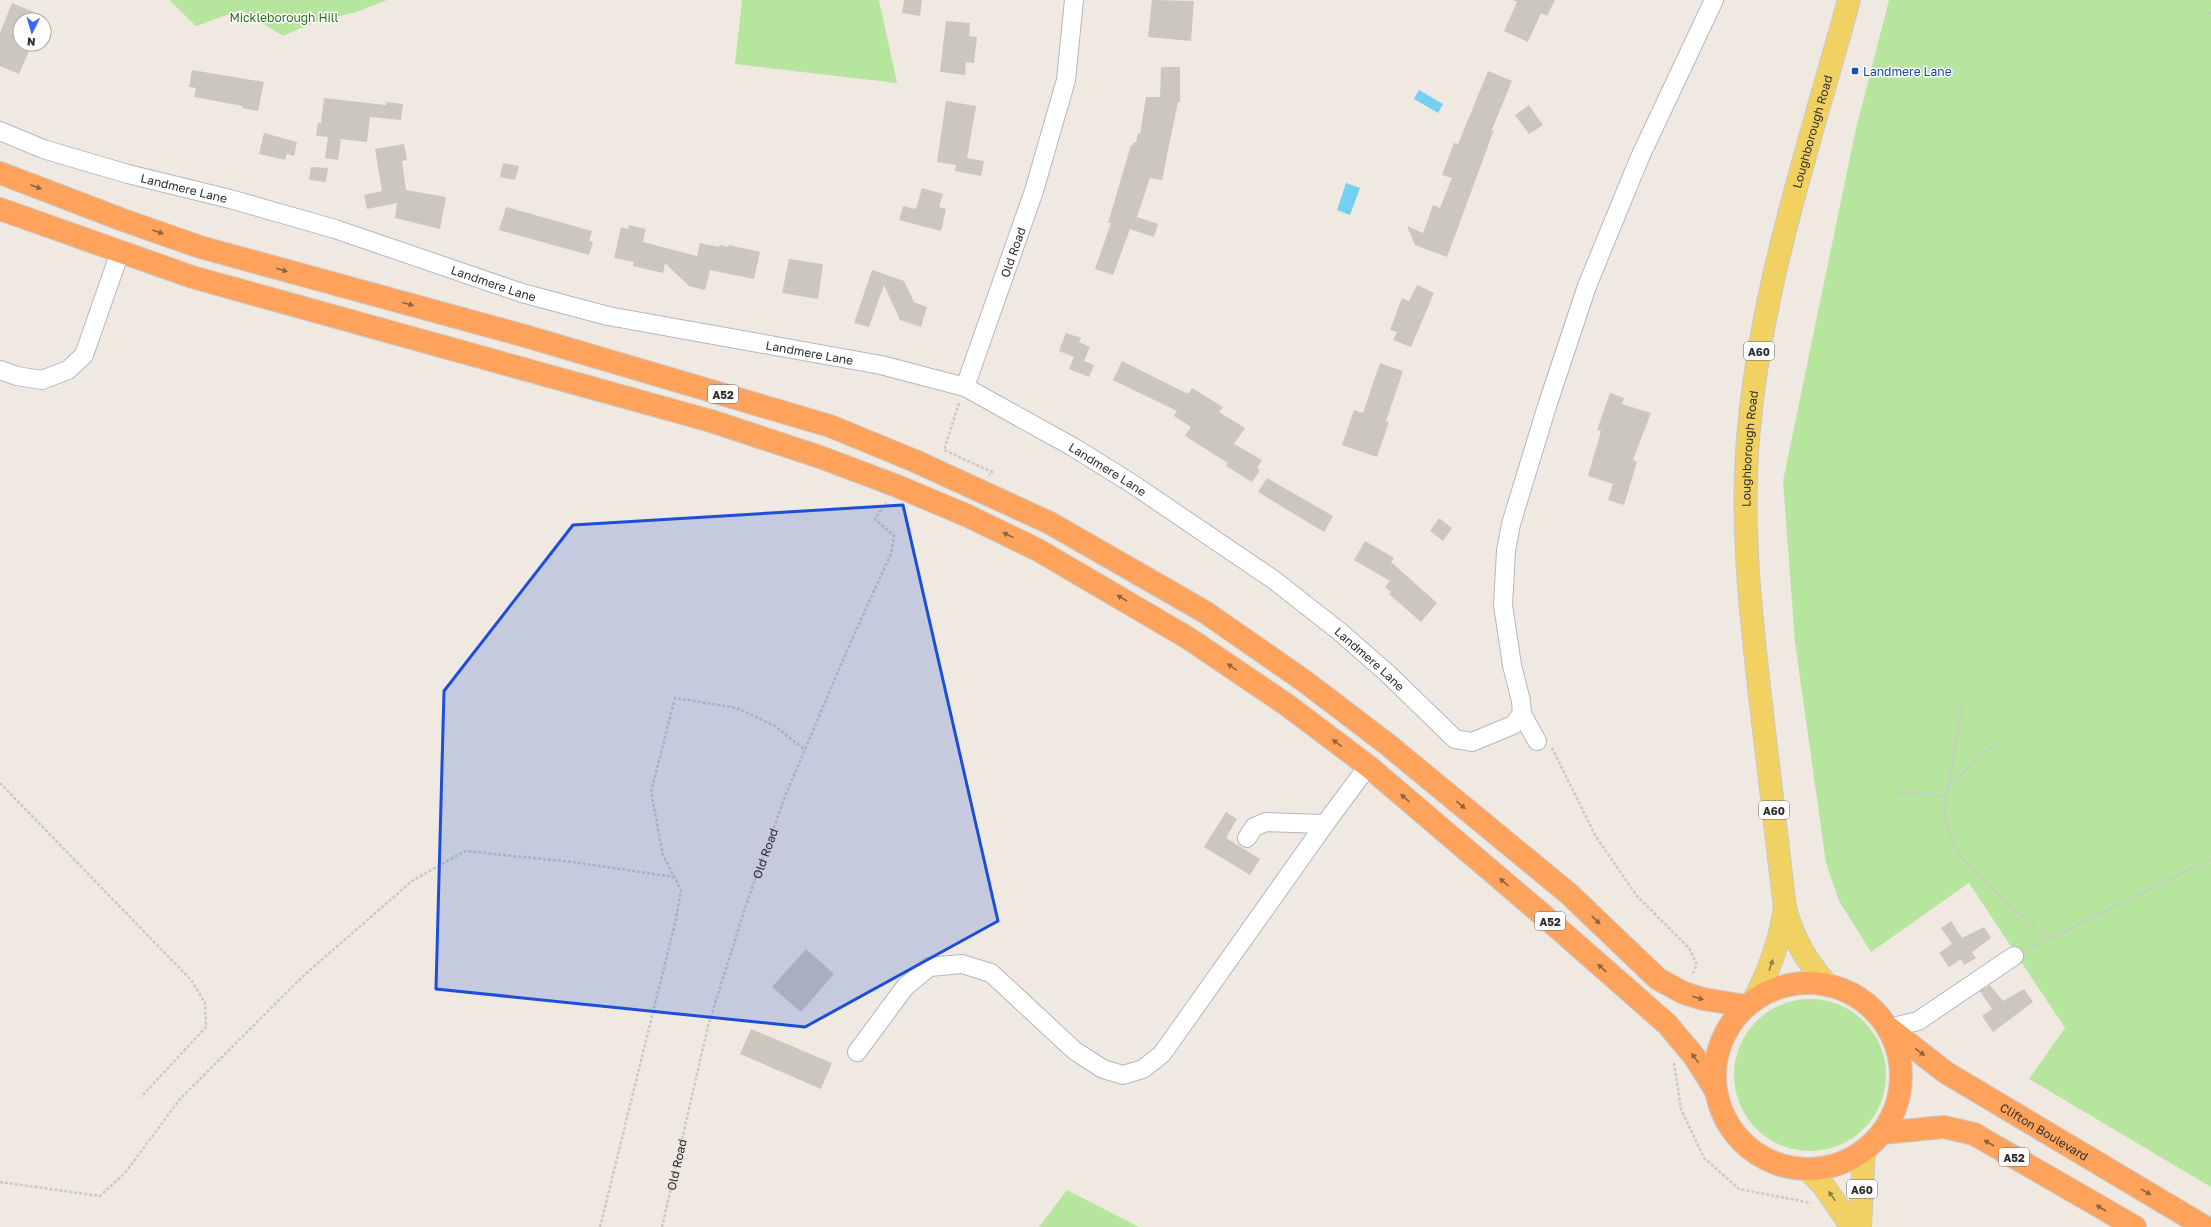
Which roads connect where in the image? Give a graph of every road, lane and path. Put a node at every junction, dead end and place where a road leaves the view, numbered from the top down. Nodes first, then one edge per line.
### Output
1 (1074, 0) edge
2 (1714, 0) edge
3 (1849, 0) edge
4 (0, 131) edge
5 (0, 173) edge
6 (0, 209) edge
7 (120, 252) junction
8 (0, 370) edge
9 (965, 387) junction
10 (992, 472) dead end
11 (886, 503) dead end
12 (1962, 705) dead end
13 (1522, 714) junction
14 (2000, 740) dead end
15 (1537, 741) dead end
16 (805, 750) junction
17 (1368, 766) junction
18 (0, 783) edge
19 (1948, 786) junction
20 (1897, 792) dead end
21 (1946, 796) junction
22 (1325, 824) junction
23 (1247, 838) dead end
24 (2211, 860) edge
25 (674, 877) junction
26 (1785, 908) junction
27 (2052, 937) junction
28 (2014, 956) joint
29 (1827, 984) junction
30 (1750, 1003) junction
31 (1889, 1028) junction
32 (857, 1052) dead end
33 (1716, 1091) junction
34 (141, 1097) dead end
35 (1882, 1133) junction
36 (1864, 1150) junction
37 (1807, 1169) junction
38 (0, 1182) edge
39 (600, 1227) edge
40 (662, 1227) edge
41 (1852, 1227) edge
42 (1860, 1227) edge
43 (2135, 1227) edge
44 (2205, 1227) edge

1 - 9 street, Old Road
2 - 13 street
3 - 26 main road, Loughborough Road / A60
4 - 9 street, Landmere Lane
5 -> 30 highway, A52
6 - 7 highway, A52
7 - 8 street
17 -> 7 highway, A52
9 - 10 path
9 - 13 street, Landmere Lane
11 - 16 path, Old Road
12 - 19 path
13 - 15 street
14 - 19 path
16 - 25 path
16 - 40 path, Old Road
17 - 22 street
33 -> 17 highway, A52
18 - 34 path
19 - 21 path
20 - 21 path
21 - 27 path
22 - 23 street
22 - 32 street
24 - 27 path
25 - 38 path
25 - 39 path
26 - 29 main road, Loughborough Road / A60
30 -> 26 main road, Loughborough Road / A60
27 - 28 path
28 - 31 street
29 - 30 highway, A52
29 - 31 highway, A52
30 - 33 highway, A52
31 - 35 highway, A52
31 -> 44 highway, Clifton Boulevard / A52
33 - 37 highway, A52
35 - 36 highway, A52
43 -> 35 highway, A52
36 - 37 highway, A52
36 - 42 main road, A60
41 -> 37 main road, A60

